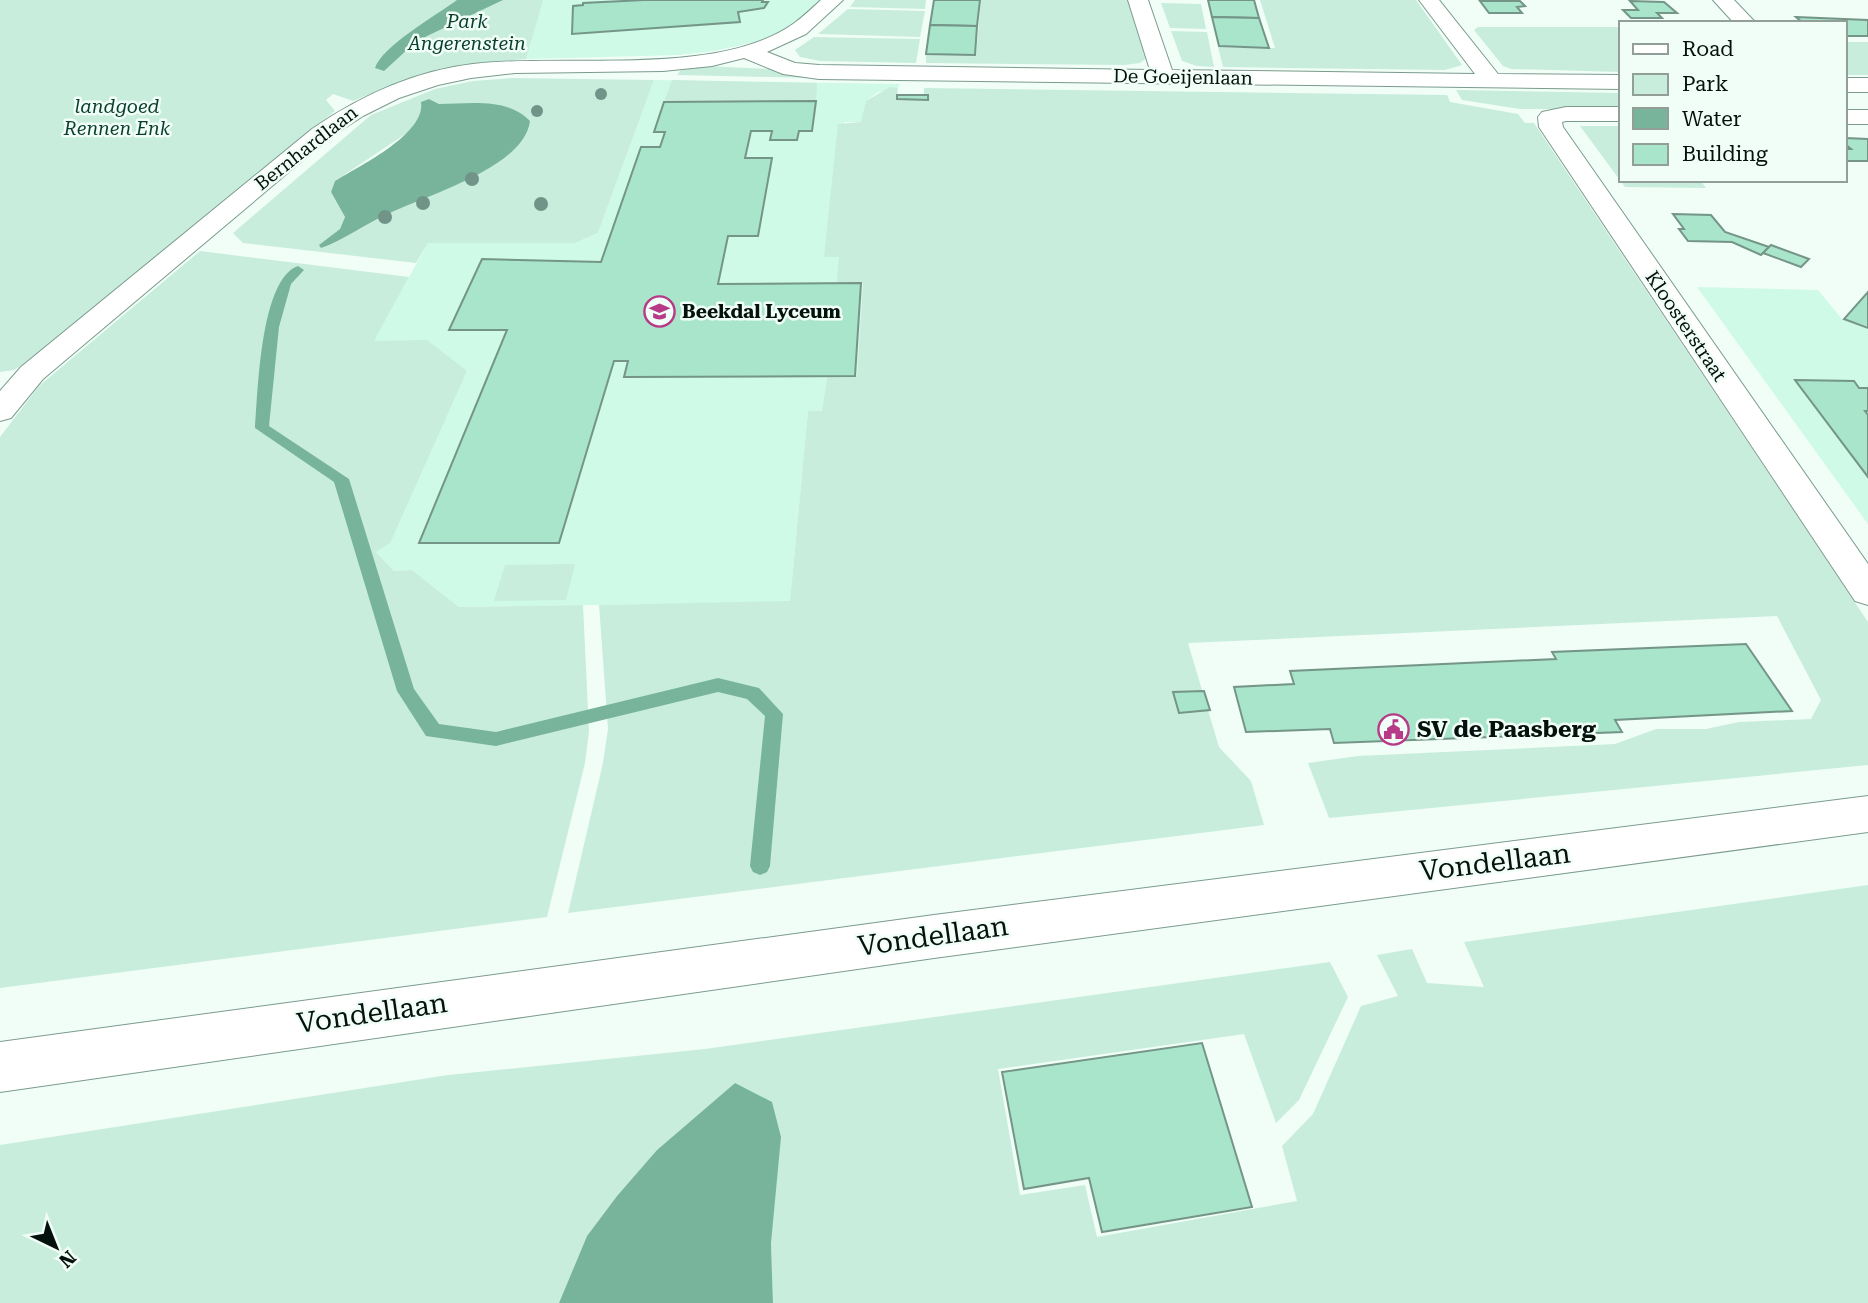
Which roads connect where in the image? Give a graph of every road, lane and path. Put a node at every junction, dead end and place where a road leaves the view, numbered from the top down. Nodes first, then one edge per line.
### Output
1 (833, 0) edge
2 (1138, 0) edge
3 (1429, 0) edge
4 (1723, 0) edge
5 (1744, 21) edge
6 (747, 52) junction
7 (1163, 76) junction
8 (1491, 80) junction
9 (1619, 82) edge
10 (1847, 85) edge
11 (1868, 85) edge
12 (1619, 114) edge
13 (1847, 117) edge
14 (1868, 117) edge
15 (32, 373) junction
16 (0, 383) edge
17 (0, 411) edge
18 (1868, 592) edge
19 (1868, 814) edge
20 (0, 1067) edge

1 - 6 street, Bernhardlaan
2 - 7 street
3 - 8 street
4 - 5 street
6 - 7 street, De Goeijenlaan
6 - 15 street, Bernhardlaan
7 - 8 street, De Goeijenlaan
8 - 9 street, De Goeijenlaan
10 - 11 street
12 - 18 street, Kloosterstraat
13 - 14 street
15 - 16 street
15 - 17 street
19 - 20 street, Vondellaan

